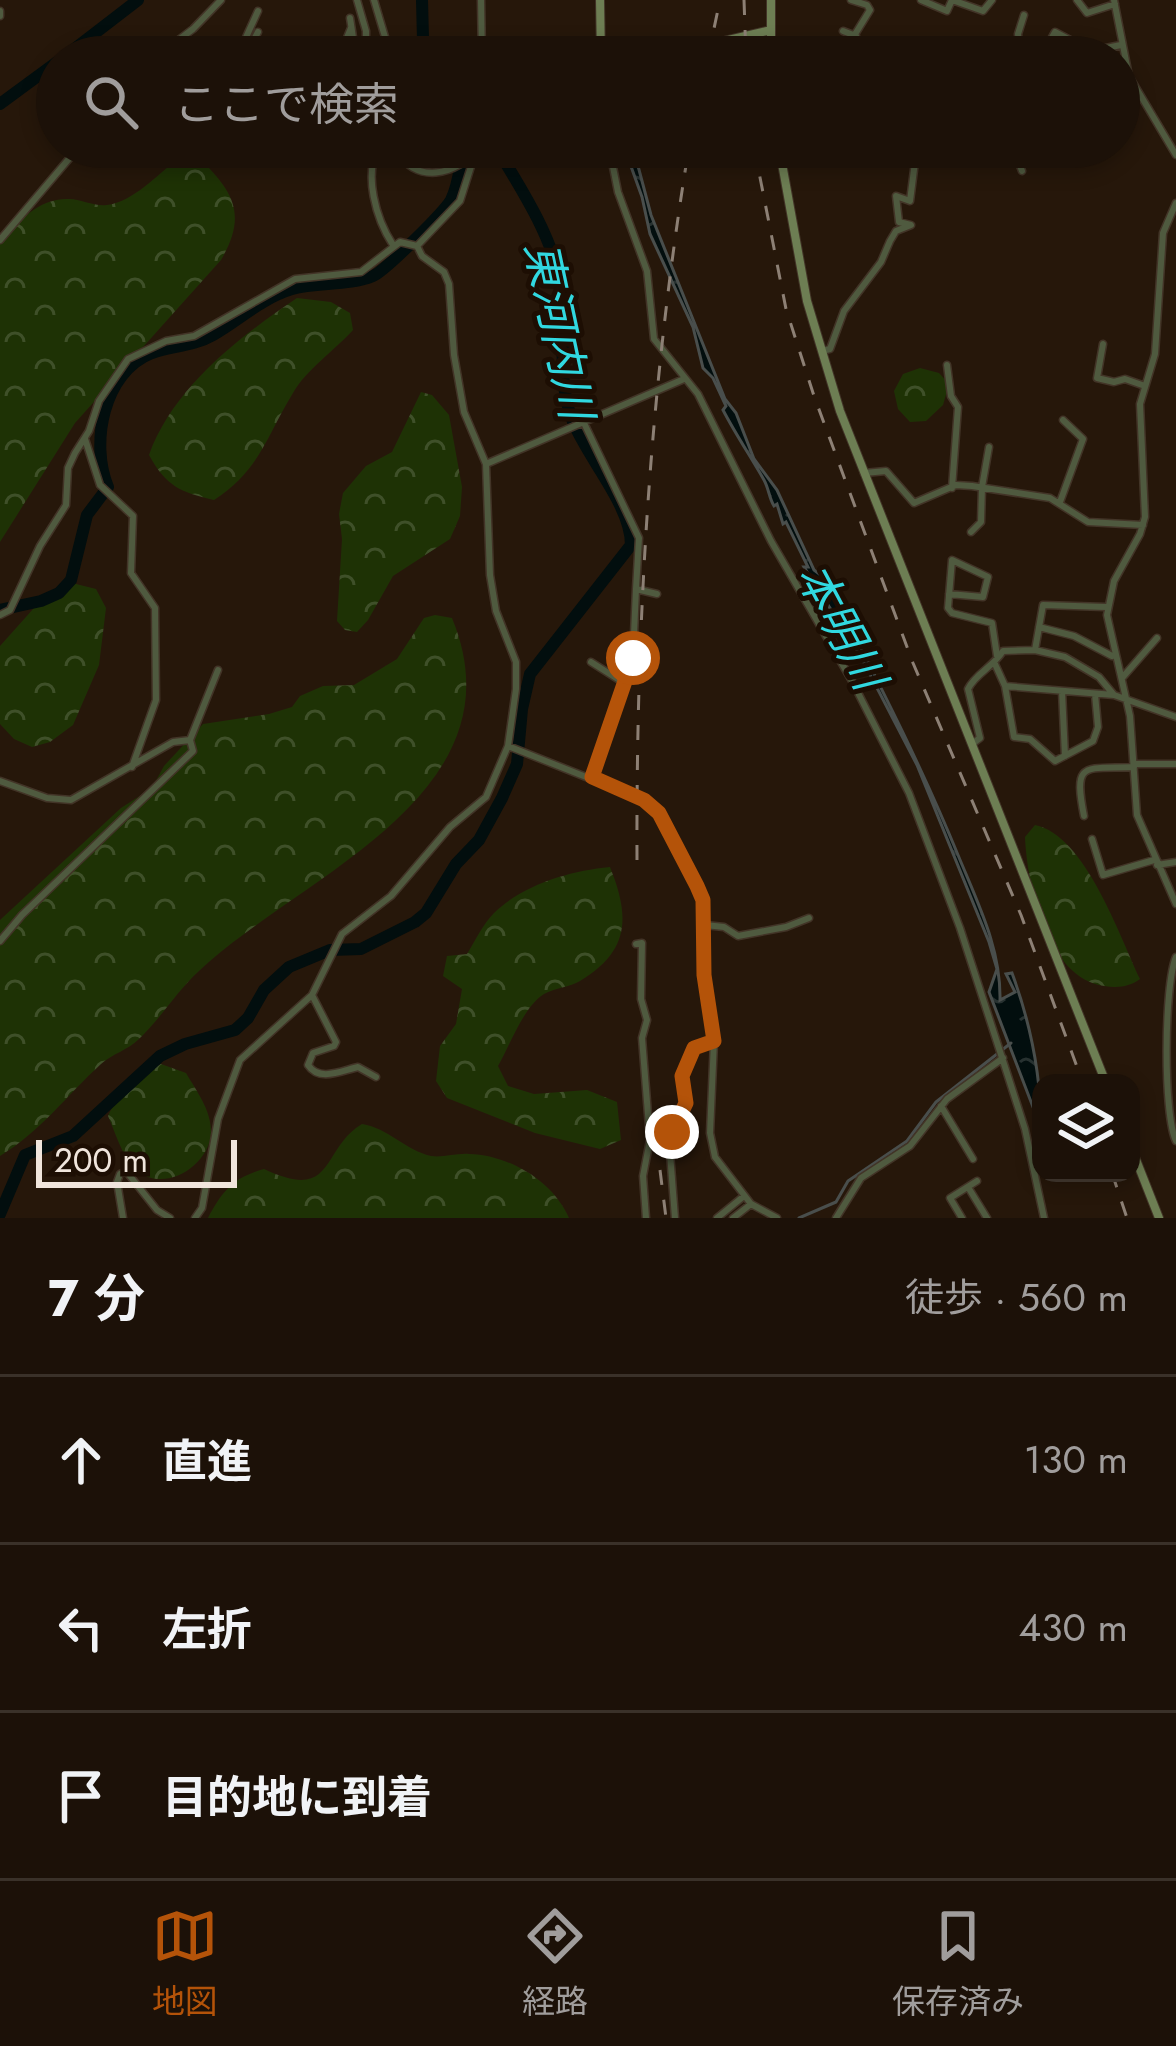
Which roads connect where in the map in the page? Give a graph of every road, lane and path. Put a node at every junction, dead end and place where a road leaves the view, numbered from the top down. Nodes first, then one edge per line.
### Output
1 (220, 0) edge
2 (357, 0) edge
3 (374, 0) edge
4 (481, 0) edge
5 (600, 0) edge
6 (771, 0) edge
7 (851, 0) edge
8 (921, 0) edge
9 (952, 0) edge
10 (992, 0) edge
11 (1077, 0) edge
12 (1114, 2) edge
13 (258, 10) dead end
14 (1024, 15) dead end
15 (771, 30) junction
16 (843, 31) dead end
17 (258, 32) dead end
18 (184, 36) edge
19 (249, 36) edge
20 (255, 36) edge
21 (346, 36) edge
22 (353, 36) edge
23 (366, 36) edge
24 (385, 36) edge
25 (482, 36) edge
26 (601, 36) edge
27 (745, 36) edge
28 (771, 36) edge
29 (854, 36) edge
30 (857, 36) edge
31 (1019, 36) edge
32 (1120, 36) edge
33 (1140, 97) edge
34 (1176, 155) edge
35 (63, 168) edge
36 (370, 168) edge
37 (415, 168) edge
38 (458, 168) edge
39 (472, 168) edge
40 (613, 168) edge
41 (782, 168) edge
42 (914, 168) edge
43 (1021, 168) edge
44 (1022, 171) dead end
45 (1176, 203) edge
46 (0, 240) edge
47 (396, 244) junction
48 (413, 246) junction
49 (1103, 344) dead end
50 (821, 352) junction
51 (947, 364) dead end
52 (684, 379) junction
53 (1145, 386) junction
54 (1063, 420) dead end
55 (581, 424) junction
56 (85, 439) junction
57 (989, 447) dead end
58 (486, 464) junction
59 (864, 473) junction
60 (982, 487) junction
61 (952, 488) junction
62 (1060, 502) junction
63 (1143, 525) junction
64 (971, 532) dead end
65 (636, 589) junction
66 (657, 594) dead end
67 (950, 594) junction
68 (1108, 607) junction
69 (0, 615) edge
70 (1039, 627) junction
71 (1157, 638) dead end
72 (1035, 650) junction
73 (1115, 657) junction
74 (591, 662) dead end
75 (996, 662) junction
76 (218, 670) dead end
77 (1122, 678) junction
78 (625, 683) junction
79 (1005, 686) junction
80 (1062, 691) junction
81 (1095, 694) junction
82 (1114, 695) junction
83 (1126, 697) junction
84 (1176, 717) edge
85 (190, 740) junction
86 (972, 744) junction
87 (509, 746) junction
88 (1065, 756) junction
89 (1176, 764) edge
90 (1134, 766) junction
91 (133, 767) junction
92 (592, 777) junction
93 (0, 781) edge
94 (1084, 817) dead end
95 (1092, 838) dead end
96 (1156, 862) junction
97 (1176, 862) edge
98 (1176, 904) edge
99 (809, 918) dead end
100 (705, 925) junction
101 (0, 941) edge
102 (636, 944) dead end
103 (1176, 957) edge
104 (1173, 973) edge
105 (312, 995) junction
106 (714, 1041) junction
107 (1001, 1054) junction
108 (1102, 1074) edge
109 (376, 1077) dead end
110 (941, 1106) junction
111 (1176, 1141) edge
112 (973, 1160) dead end
113 (1140, 1170) edge
114 (977, 1181) dead end
115 (968, 1187) junction
116 (745, 1196) junction
117 (751, 1204) junction
118 (123, 1218) edge
119 (170, 1218) edge
120 (195, 1218) edge
121 (646, 1218) edge
122 (675, 1218) edge
123 (717, 1218) edge
124 (733, 1218) edge
125 (777, 1218) edge
126 (836, 1218) edge
127 (962, 1218) edge
128 (987, 1218) edge
129 (1044, 1218) edge
130 (1159, 1218) edge

1 - 18 street
2 - 23 street
3 - 24 street
4 - 25 street
5 - 26 street
6 - 15 street
7 - 30 street
8 - 9 street
9 - 10 street
11 - 12 street
12 - 32 street
13 - 19 street
14 - 31 street
15 - 27 street
15 - 28 street
16 - 29 street
17 - 20 street
21 - 22 street
33 - 34 street
35 - 46 street
36 - 47 street
37 - 38 street
39 - 48 street
40 - 52 street
41 - 50 street
42 - 50 street
43 - 44 street
45 - 53 street
47 - 48 street
47 - 56 street
48 - 58 street
49 - 53 street
50 - 59 street
51 - 61 street
52 - 55 street
52 - 107 street
53 - 63 street
54 - 62 street
55 - 58 street
55 - 65 street
56 - 69 street
56 - 91 street
57 - 60 street
58 - 87 street
59 - 61 street
59 - 86 street
60 - 61 street
60 - 62 street
60 - 64 street
62 - 63 street
63 - 68 street
65 - 66 street
65 - 78 street
67 - 67 street
67 - 75 street
68 - 70 street
68 - 73 street
70 - 72 street
70 - 73 street
71 - 77 street
72 - 75 street
72 - 82 street
73 - 77 street
74 - 78 street
75 - 79 street
75 - 86 street
76 - 85 street
77 - 83 street
78 - 92 street
79 - 80 street
79 - 88 street
80 - 81 street
80 - 88 street
81 - 82 street
81 - 88 street
82 - 83 street
83 - 84 street
83 - 90 street
85 - 91 street
85 - 101 street
86 - 108 street
87 - 92 street
87 - 105 street
89 - 90 street
90 - 94 street
90 - 96 street
91 - 93 street
92 - 100 street
95 - 96 street
96 - 97 street
96 - 98 street
99 - 100 street
100 - 106 street
102 - 121 street
103 - 104 street
104 - 111 street
105 - 109 street
105 - 120 street
106 - 116 street
106 - 122 street
107 - 110 street
107 - 129 street
110 - 112 street
110 - 126 street
113 - 130 street
114 - 115 street
115 - 127 street
115 - 128 street
116 - 117 street
116 - 123 street
117 - 124 street
117 - 125 street
118 - 119 street

